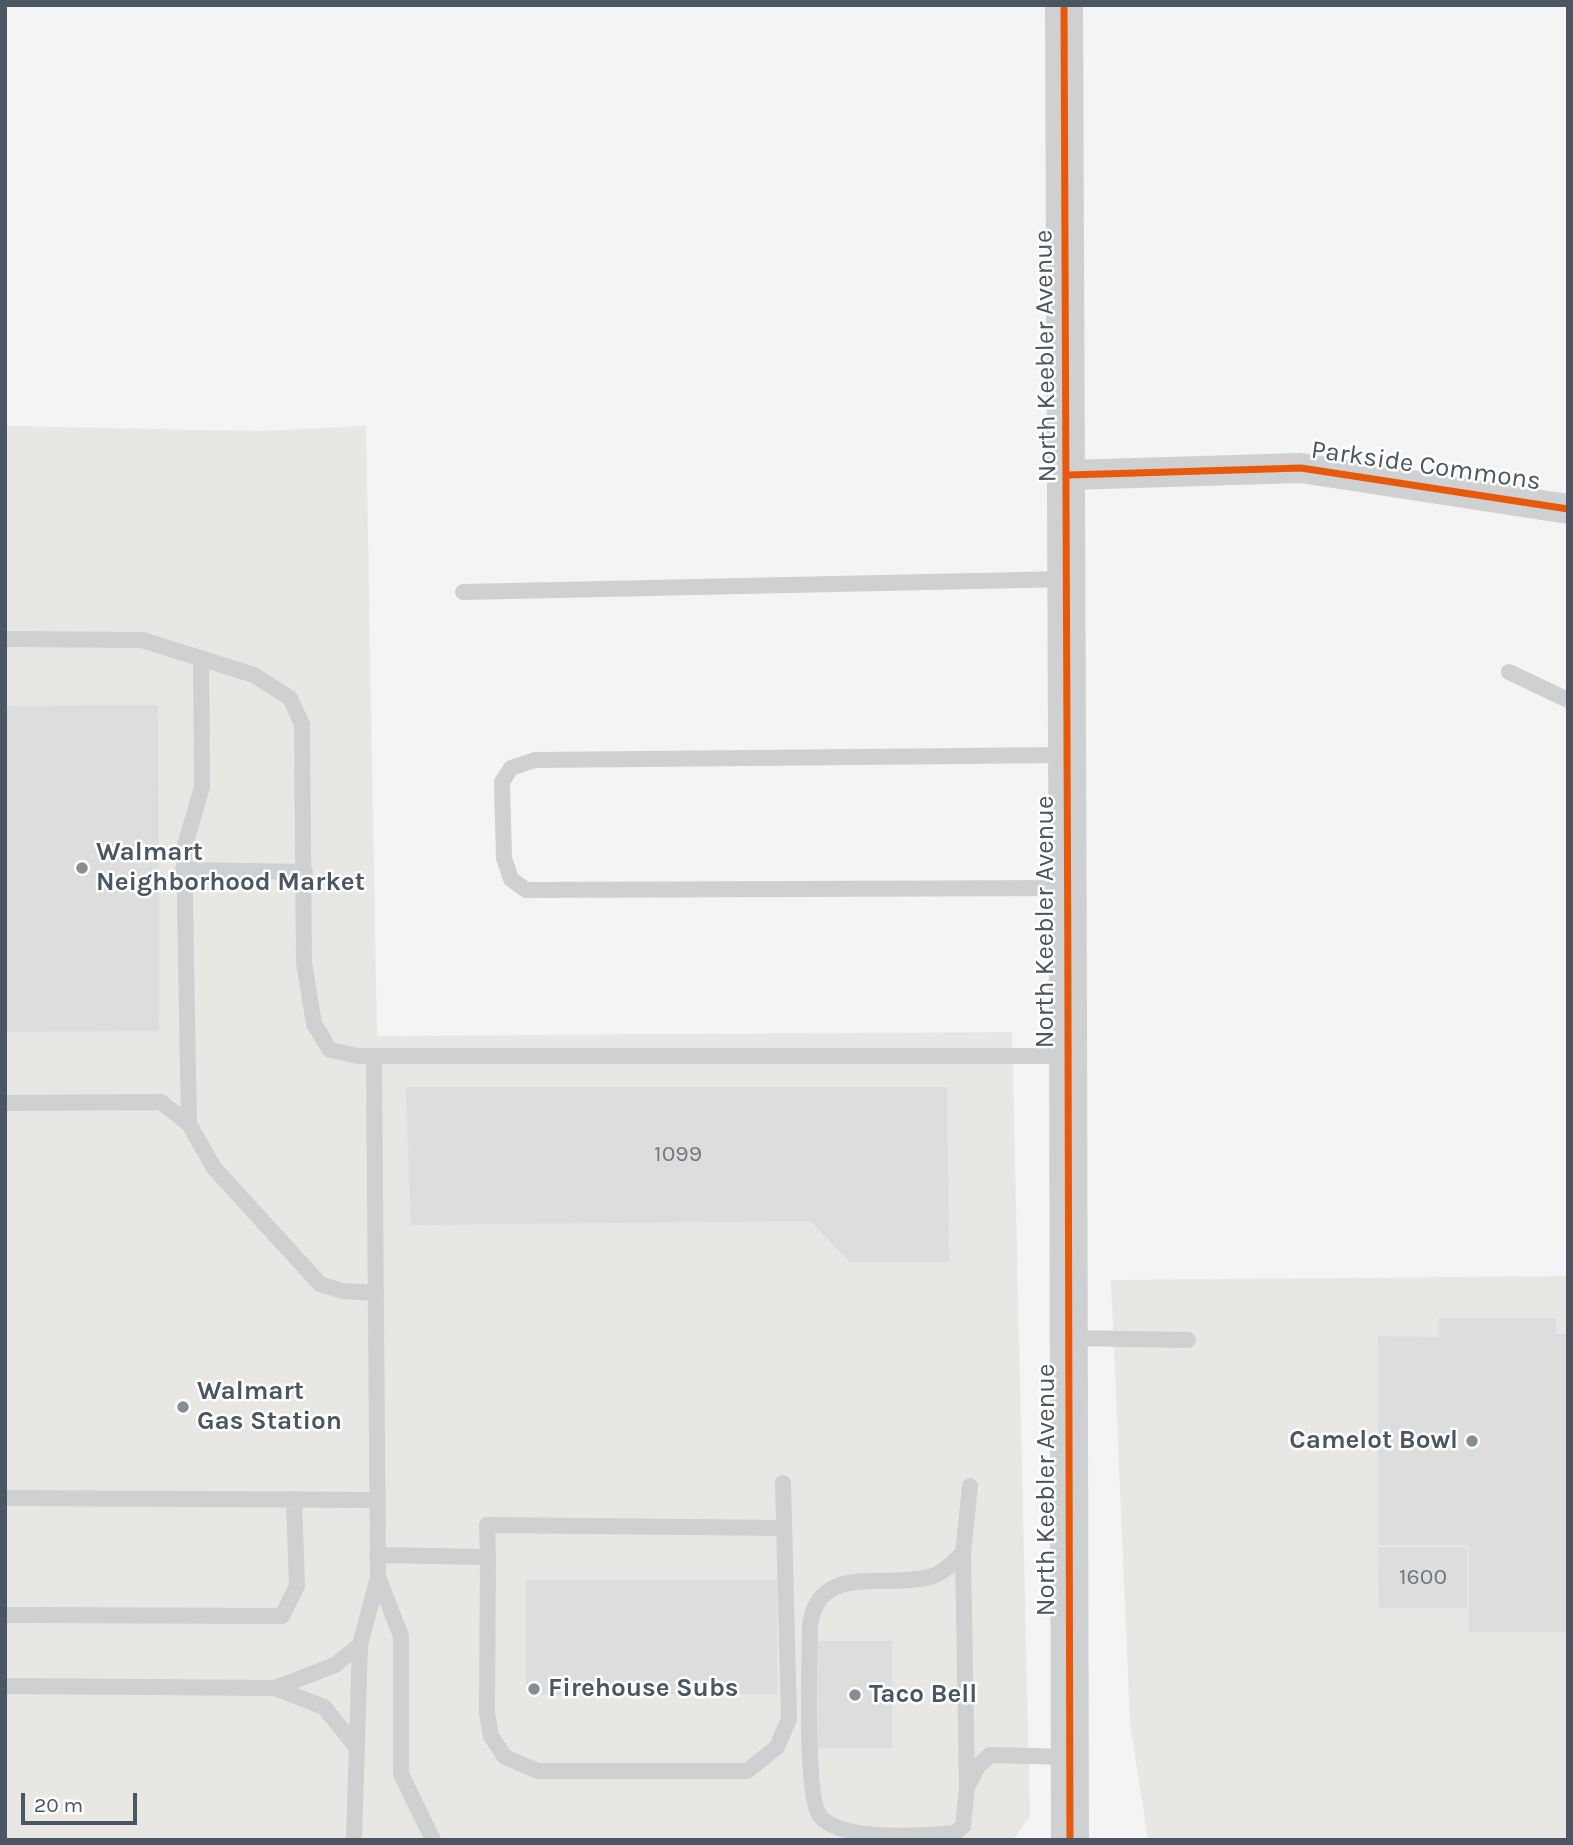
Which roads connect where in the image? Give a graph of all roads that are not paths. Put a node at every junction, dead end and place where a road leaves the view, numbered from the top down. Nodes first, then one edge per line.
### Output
1 (1064, 5) edge
2 (1069, 475) junction
3 (1568, 509) edge
4 (1068, 579) junction
5 (463, 592) dead end
6 (5, 639) edge
7 (201, 659) junction
8 (1509, 672) dead end
9 (1568, 700) edge
10 (1068, 755) junction
11 (183, 870) junction
12 (305, 872) junction
13 (1067, 888) junction
14 (374, 1056) junction
15 (1066, 1056) junction
16 (5, 1102) edge
17 (189, 1124) junction
18 (376, 1293) junction
19 (1067, 1338) junction
20 (1188, 1340) dead end
21 (783, 1483) dead end
22 (970, 1486) dead end
23 (5, 1498) edge
24 (294, 1499) junction
25 (377, 1500) junction
26 (784, 1528) junction
27 (963, 1553) junction
28 (377, 1555) junction
29 (488, 1557) junction
30 (378, 1577) junction
31 (5, 1615) edge
32 (360, 1645) junction
33 (5, 1686) edge
34 (275, 1688) junction
35 (357, 1748) junction
36 (1070, 1757) junction
37 (967, 1787) junction
38 (354, 1840) edge
39 (433, 1840) edge
40 (1070, 1840) edge

1 - 2 street, North Keebler Avenue
2 - 3 street, Parkside Commons
2 - 4 street, North Keebler Avenue
4 - 5 lane
4 - 10 street, North Keebler Avenue
6 - 7 lane
7 - 11 lane
7 - 12 lane
8 - 9 lane
10 - 13 street, North Keebler Avenue
10 - 13 lane
11 - 12 lane
11 - 17 lane
12 - 14 lane
13 - 15 street, North Keebler Avenue
14 - 15 lane
14 - 18 lane
15 - 19 street, North Keebler Avenue
16 - 17 lane
17 - 18 lane
18 - 25 lane
19 - 20 lane
19 - 36 street, North Keebler Avenue
21 - 26 lane
22 - 27 lane
23 - 24 lane
24 - 25 lane
24 - 31 lane
25 - 28 lane
26 - 29 lane
26 - 29 lane
27 - 37 lane
27 - 37 lane
28 - 29 lane
28 - 30 lane
30 - 32 lane
30 - 39 lane
32 - 34 lane
32 - 35 lane
33 - 34 lane
34 - 35 lane
35 - 38 lane
36 - 37 lane
36 - 40 street, North Keebler Avenue

